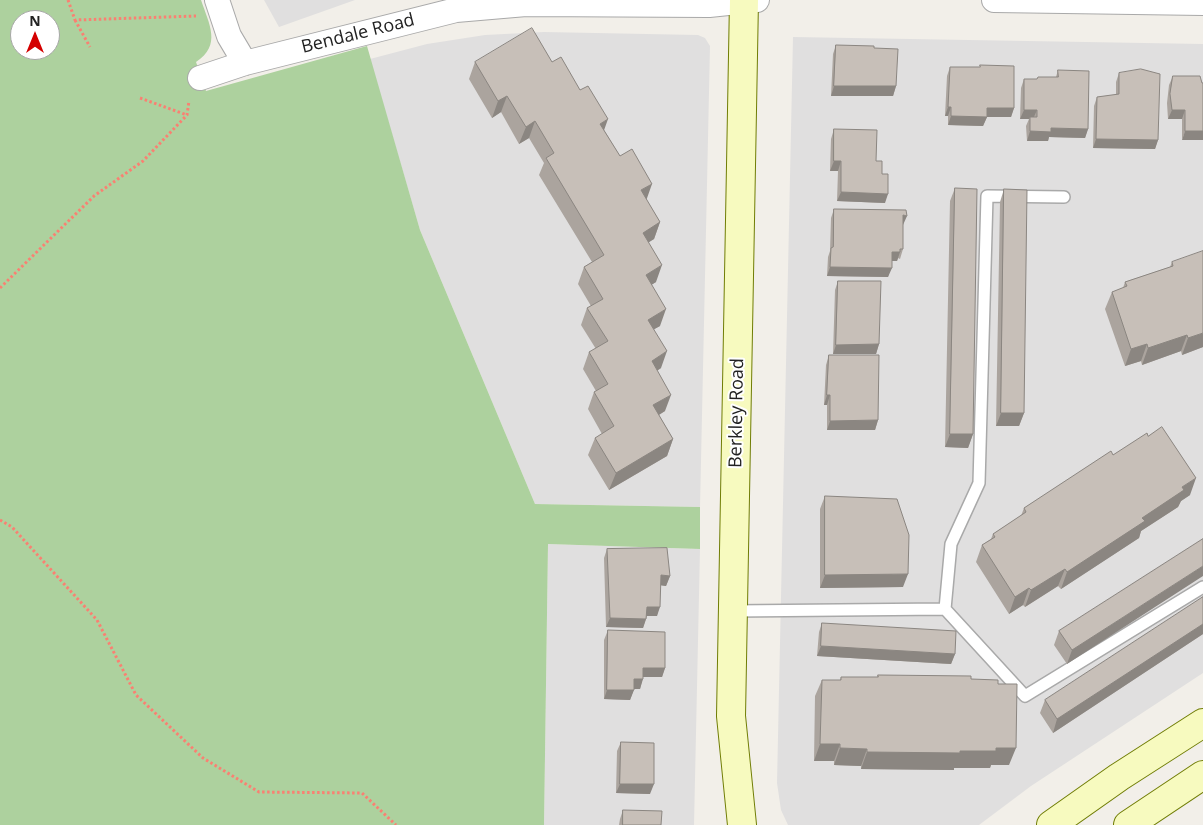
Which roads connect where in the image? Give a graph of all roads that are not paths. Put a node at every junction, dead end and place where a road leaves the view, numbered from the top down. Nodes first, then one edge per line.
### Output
1 (749, 0) edge
2 (994, 0) edge
3 (1191, 2) edge
4 (219, 8) edge
5 (245, 63) junction
6 (200, 78) road end
7 (1064, 197) dead end
8 (1203, 588) edge
9 (945, 609) junction
10 (733, 610) junction
11 (1203, 723) edge
12 (1203, 775) edge
13 (742, 825) edge
14 (1051, 825) edge
15 (1128, 825) edge

1 - 5 street, Bendale Road
1 - 10 street, Berkley Road
2 - 3 street
4 - 5 street
5 - 6 street, Bendale Road
7 - 9 lane
8 - 9 lane
9 - 10 lane
10 - 13 street, Berkley Road
11 - 14 street
12 - 15 street

